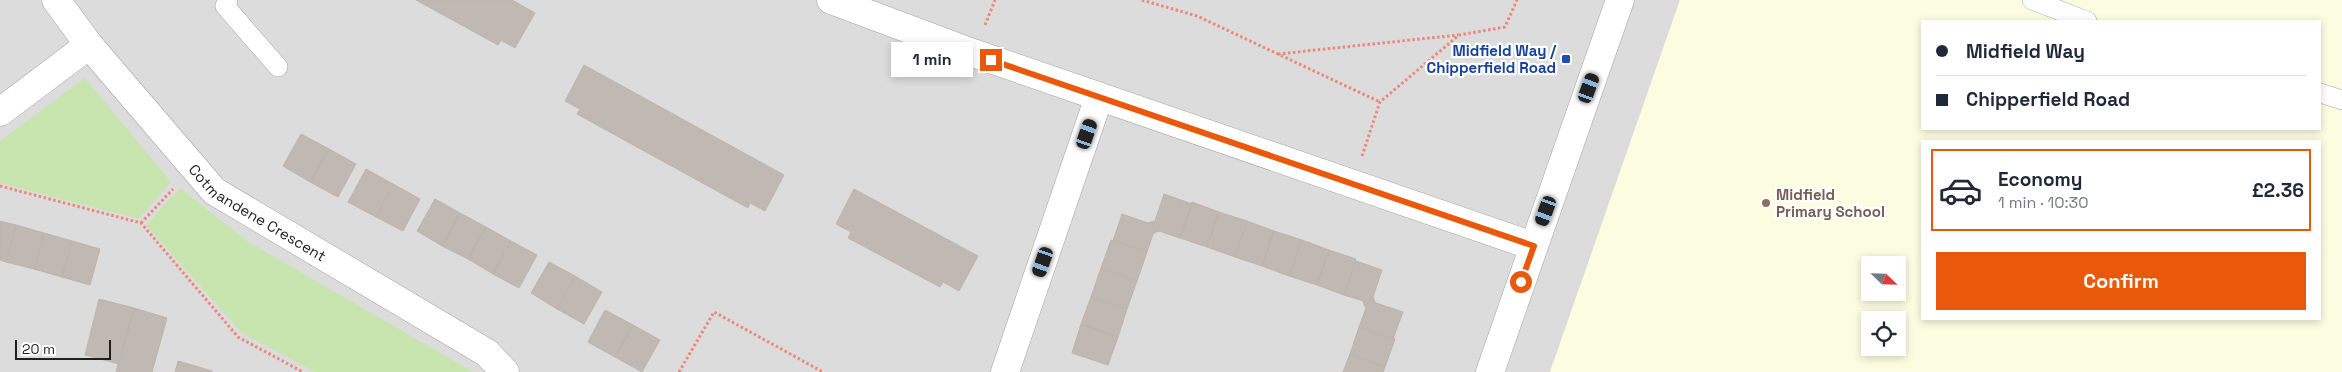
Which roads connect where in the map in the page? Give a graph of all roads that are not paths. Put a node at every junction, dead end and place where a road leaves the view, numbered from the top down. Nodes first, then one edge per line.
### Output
1 (56, 0) edge
2 (228, 0) edge
3 (831, 0) edge
4 (1620, 0) edge
5 (2032, 0) edge
6 (2084, 20) edge
7 (89, 45) junction
8 (278, 67) dead end
9 (2321, 94) edge
10 (1099, 97) junction
11 (2342, 100) edge
12 (0, 112) edge
13 (1534, 246) junction
14 (505, 372) edge
15 (1005, 372) edge
16 (1490, 372) edge

1 - 7 street, Cotmandene Crescent
2 - 8 lane
3 - 10 street
4 - 13 street
5 - 6 lane
7 - 12 street
7 - 14 street, Cotmandene Crescent
9 - 11 lane
10 - 13 street
10 - 15 street
13 - 16 street

